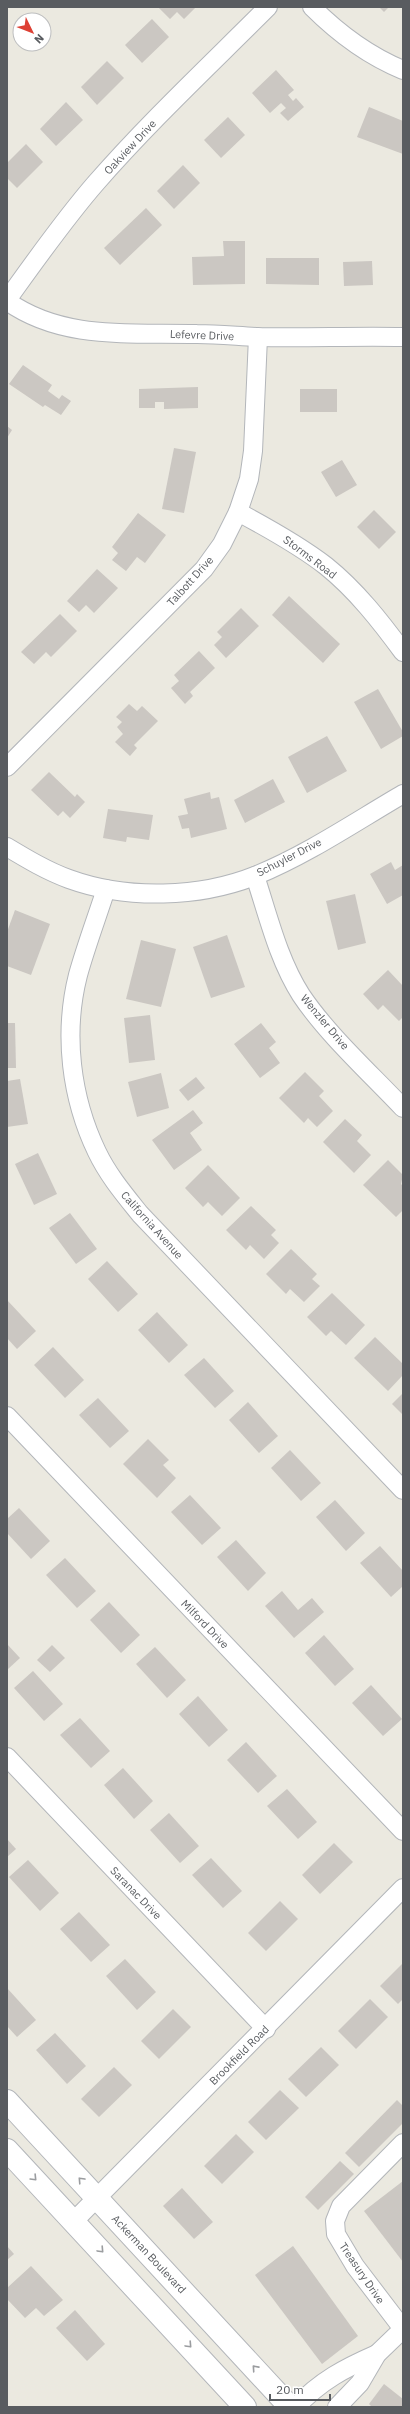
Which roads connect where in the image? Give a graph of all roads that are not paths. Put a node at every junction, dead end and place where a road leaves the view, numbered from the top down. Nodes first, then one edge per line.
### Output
1 (268, 7) edge
2 (312, 7) edge
3 (403, 70) edge
4 (7, 300) edge
5 (258, 337) junction
6 (403, 337) edge
7 (238, 512) junction
8 (403, 652) edge
9 (7, 767) edge
10 (403, 794) edge
11 (7, 847) edge
12 (255, 876) junction
13 (106, 889) junction
14 (403, 1108) edge
15 (7, 1416) edge
16 (403, 1490) edge
17 (7, 1757) edge
18 (403, 1831) edge
19 (403, 1888) edge
20 (266, 2029) junction
21 (7, 2101) edge
22 (403, 2143) edge
23 (7, 2150) edge
24 (97, 2198) junction
25 (74, 2221) junction
26 (403, 2329) edge
27 (377, 2354) junction
28 (245, 2407) edge
29 (290, 2407) edge
30 (296, 2407) edge
31 (337, 2407) edge

1 - 4 street, Oakview Drive
2 - 3 street
4 - 5 street, Lefevre Drive
5 - 6 street, Lefevre Drive
5 - 7 street, Talbott Drive
7 - 8 street, Storms Road
7 - 9 street, Talbott Drive
10 - 12 street, Schuyler Drive
11 - 13 street, Schuyler Drive
12 - 13 street, Schuyler Drive
12 - 14 street, Wenzler Drive
13 - 16 street, California Avenue
15 - 18 street, Milford Drive
17 - 20 street, Saranac Drive
19 - 20 street, Brookfield Road
20 - 24 street, Brookfield Road
24 -> 21 street, Ackerman Boulevard
22 - 26 street, Treasury Drive
23 -> 25 street
24 - 25 street, Brookfield Road
29 -> 24 street, Ackerman Boulevard
25 -> 28 street
26 - 27 street
27 - 30 street
27 - 31 street

